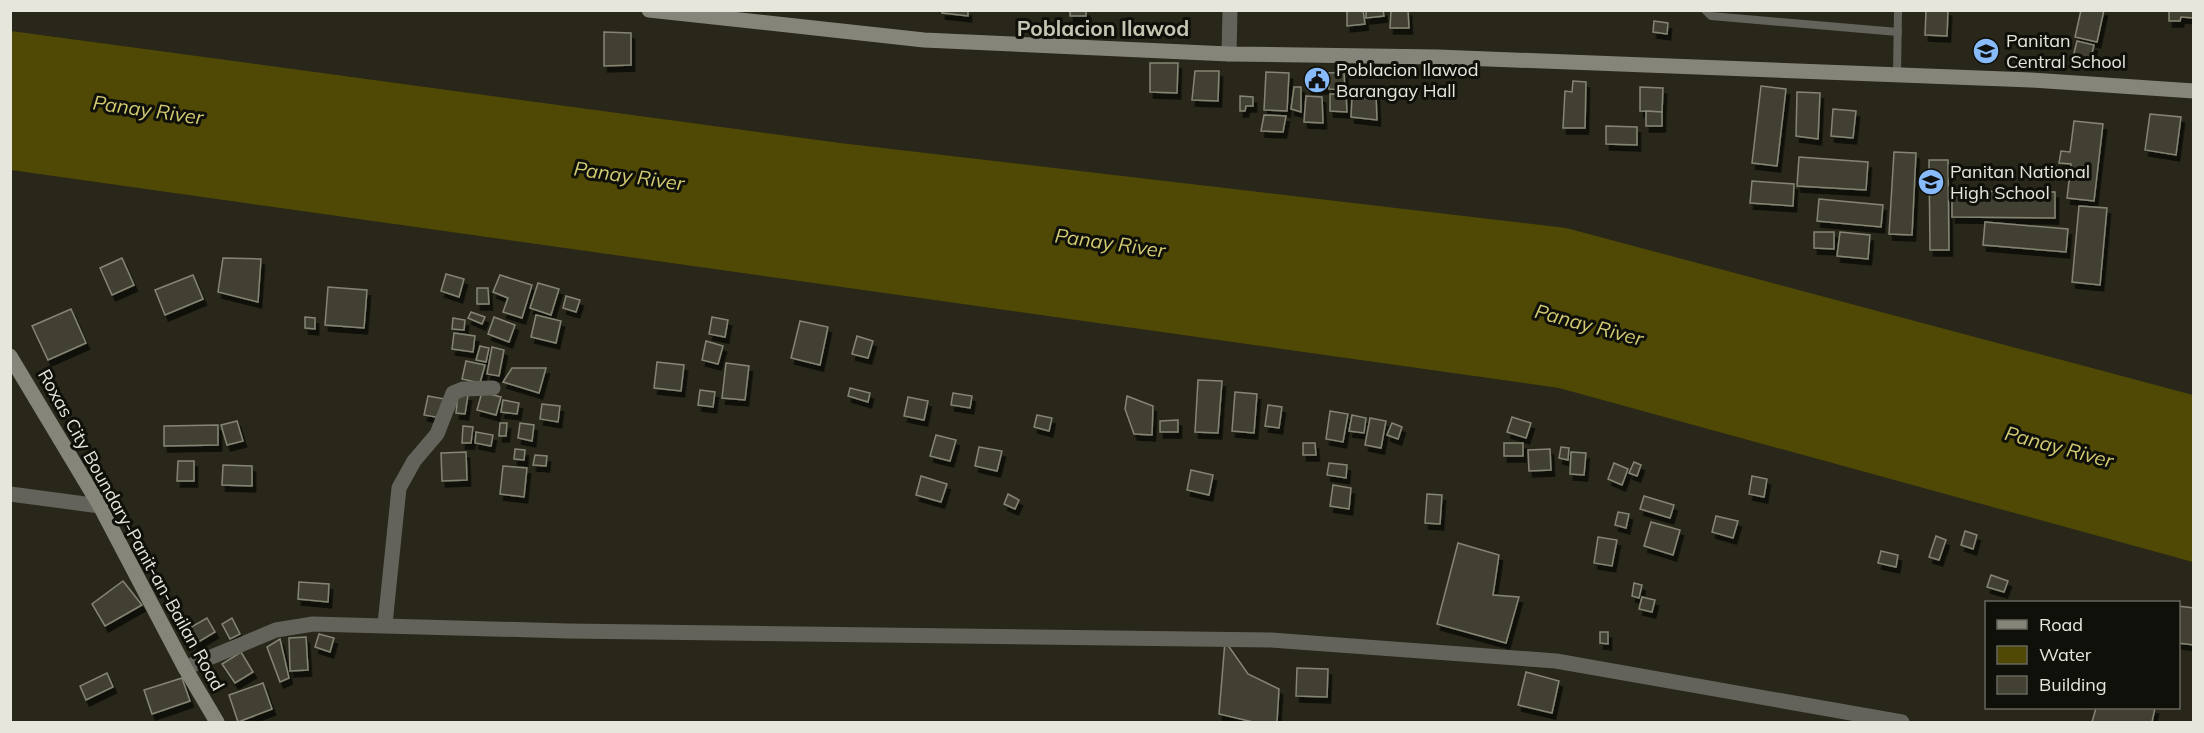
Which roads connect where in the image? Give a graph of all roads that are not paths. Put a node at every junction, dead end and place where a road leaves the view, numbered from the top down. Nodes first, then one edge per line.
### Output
1 (649, 10) edge
2 (1230, 10) edge
3 (1705, 10) edge
4 (1898, 10) edge
5 (1898, 32) junction
6 (1228, 54) junction
7 (1897, 75) junction
8 (2193, 91) edge
9 (10, 356) edge
10 (494, 388) dead end
11 (10, 494) edge
12 (100, 506) junction
13 (385, 624) junction
14 (185, 668) junction
15 (217, 723) edge
16 (1902, 723) edge

1 - 6 main road
2 - 6 street
3 - 5 lane
4 - 5 lane
5 - 7 lane
6 - 7 main road
7 - 8 main road
9 - 12 main road, Roxas City Boundary-Panit-an-Bailan Road
10 - 13 street
11 - 12 street
12 - 14 main road, Roxas City Boundary-Panit-an-Bailan Road
13 - 14 street
13 - 16 street
14 - 15 main road, Roxas City Boundary-Panit-an-Bailan Road

